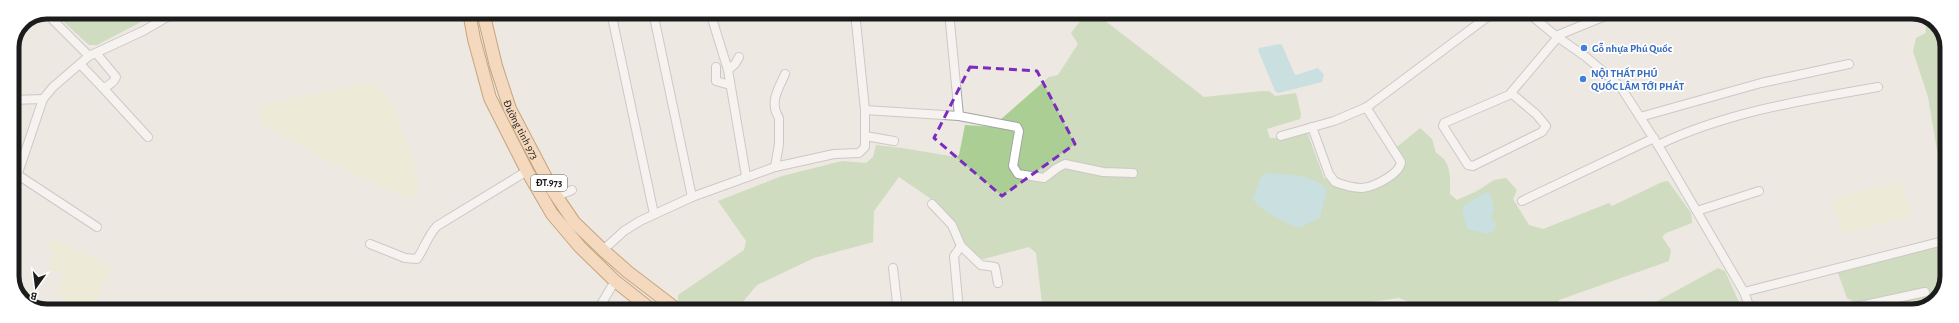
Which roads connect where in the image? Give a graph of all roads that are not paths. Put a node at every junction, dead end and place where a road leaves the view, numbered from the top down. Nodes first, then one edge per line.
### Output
1 (53, 19) edge
2 (164, 19) edge
3 (470, 19) edge
4 (485, 19) edge
5 (612, 19) edge
6 (654, 19) edge
7 (713, 19) edge
8 (856, 19) edge
9 (950, 19) edge
10 (1485, 19) edge
11 (1535, 19) edge
12 (1591, 19) edge
13 (1557, 37) junction
14 (93, 54) junction
15 (739, 57) dead end
16 (80, 64) junction
17 (1849, 64) dead end
18 (716, 67) dead end
19 (728, 70) junction
20 (785, 74) dead end
21 (730, 85) junction
22 (1878, 87) dead end
23 (103, 88) junction
24 (1511, 93) junction
25 (43, 99) junction
26 (19, 100) edge
27 (1366, 108) junction
28 (865, 110) junction
29 (959, 116) junction
30 (1640, 117) junction
31 (1312, 127) junction
32 (865, 136) junction
33 (1282, 136) dead end
34 (148, 137) dead end
35 (894, 141) dead end
36 (1656, 142) junction
37 (775, 167) junction
38 (527, 171) junction
39 (19, 173) edge
40 (1133, 173) dead end
41 (746, 176) junction
42 (19, 177) edge
43 (572, 190) dead end
44 (1759, 192) dead end
45 (557, 196) junction
46 (692, 197) junction
47 (1522, 201) dead end
48 (932, 204) dead end
49 (1697, 211) junction
50 (654, 214) junction
51 (97, 227) dead end
52 (1940, 242) edge
53 (370, 244) dead end
54 (961, 246) junction
55 (603, 250) junction
56 (893, 268) dead end
57 (616, 281) junction
58 (998, 283) dead end
59 (1744, 292) junction
60 (1925, 292) dead end
61 (601, 304) edge
62 (644, 304) edge
63 (670, 304) edge
64 (897, 304) edge
65 (958, 304) edge
66 (1748, 304) edge
67 (1869, 304) edge

1 - 14 street
2 - 14 street
3 - 38 main road, Đường tỉnh 973 / ĐT.973
4 - 45 main road, Đường tỉnh 973 / ĐT.973
5 - 50 street
6 - 46 street
7 - 19 street
8 - 28 street
9 - 29 street
10 - 27 street
11 - 13 street
12 - 13 street
13 - 24 street
13 - 30 street
14 - 16 street
14 - 23 street
15 - 19 street
16 - 23 street
16 - 25 street
17 - 30 street
18 - 21 street
19 - 21 street
20 - 37 street
21 - 41 street
22 - 36 street
23 - 34 street
24 - 24 street
25 - 26 street
25 - 39 street
27 - 31 street
27 - 31 street
28 - 29 street
28 - 32 street
29 - 40 street
30 - 36 street
31 - 33 street
32 - 35 street
32 - 37 street
36 - 47 street
36 - 49 street
37 - 41 street
38 - 53 street
38 - 57 main road, Đường tỉnh 973 / ĐT.973
41 - 46 street
42 - 51 street
43 - 45 street
44 - 49 street
45 - 55 main road, Đường tỉnh 973 / ĐT.973
46 - 50 street
48 - 54 street
49 - 59 street
50 - 55 street
52 - 59 street
54 - 58 street
54 - 65 street
55 - 63 main road, Đường tỉnh 973 / ĐT.973
56 - 64 street
57 - 61 street
57 - 62 main road, Đường tỉnh 973 / ĐT.973
59 - 66 street
60 - 67 street

